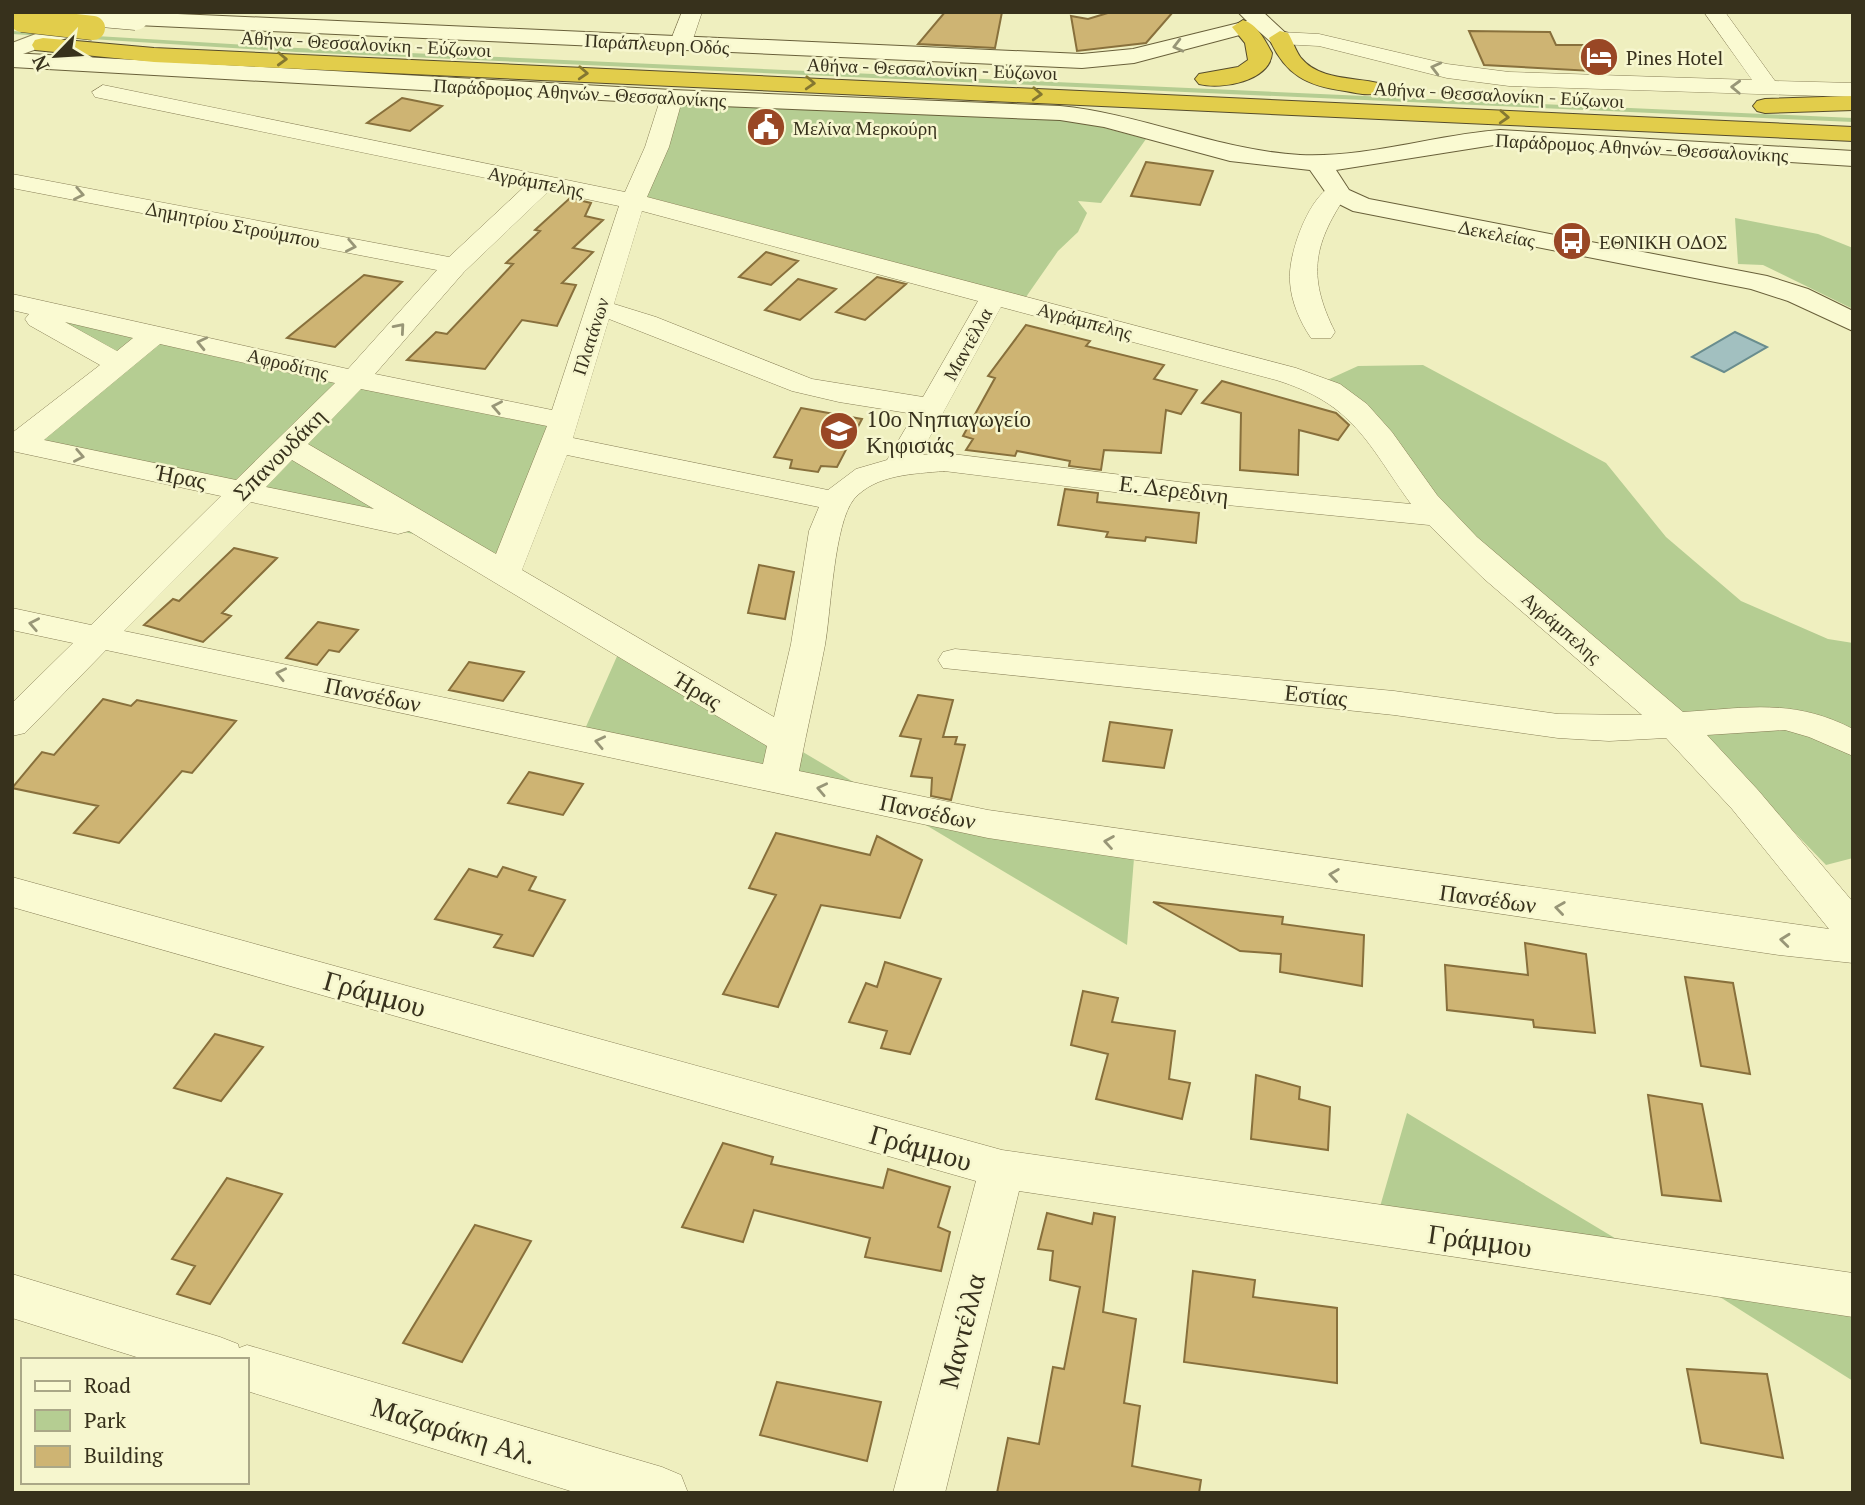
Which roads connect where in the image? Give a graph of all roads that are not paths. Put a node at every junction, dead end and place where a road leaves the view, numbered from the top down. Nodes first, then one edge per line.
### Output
1 (68, 12) edge
2 (692, 12) edge
3 (1217, 12) edge
4 (1713, 12) edge
5 (125, 15) edge
6 (163, 16) edge
7 (17, 20) edge
8 (93, 20) edge
9 (1246, 20) edge
10 (1280, 38) junction
11 (680, 45) junction
12 (13, 54) edge
13 (1207, 79) junction
14 (1370, 88) junction
15 (1853, 90) edge
16 (103, 92) dead end
17 (672, 97) junction
18 (1767, 97) junction
19 (1853, 103) edge
20 (1853, 110) edge
21 (1773, 130) junction
22 (1853, 134) edge
23 (1853, 141) edge
24 (1853, 159) edge
25 (1318, 163) junction
26 (12, 181) edge
27 (543, 183) junction
28 (1337, 191) junction
29 (633, 201) junction
30 (455, 265) junction
31 (994, 296) junction
32 (12, 303) edge
33 (599, 308) junction
34 (1853, 322) edge
35 (156, 332) junction
36 (1321, 332) dead end
37 (118, 363) junction
38 (355, 379) junction
39 (932, 407) junction
40 (560, 432) junction
41 (17, 443) edge
42 (287, 444) junction
43 (905, 465) junction
44 (243, 489) junction
45 (837, 501) junction
46 (1437, 516) junction
47 (430, 531) junction
48 (504, 575) junction
49 (12, 619) edge
50 (97, 635) junction
51 (955, 660) dead end
52 (12, 724) edge
53 (1676, 726) junction
54 (786, 741) junction
55 (1853, 744) edge
56 (778, 780) junction
57 (15, 897) edge
58 (1853, 930) edge
59 (1853, 947) edge
60 (1002, 1169) junction
61 (1853, 1294) edge
62 (12, 1296) edge
63 (214, 1358) edge
64 (248, 1368) edge
65 (662, 1493) edge
66 (919, 1493) edge

1 - 5 main road, Παράπλευρη Οδός, bridge
2 - 11 street
3 - 9 main road
4 - 18 street
5 - 6 main road, Παράπλευρη Οδός
5 - 12 main road
6 - 11 main road, Παράπλευρη Οδός
7 - 8 highway, Αθήνα - Θεσσαλονίκη - Εύζωνοι, bridge
8 - 12 main road
8 - 13 highway, Αθήνα - Θεσσαλονίκη - Εύζωνοι
9 - 10 main road
9 -> 11 main road, Παράπλευρη Οδός
9 - 13 highway
10 - 14 highway
18 -> 10 street
12 - 17 main road, Παράδρομος Αθηνών - Θεσσαλονίκης
12 -> 21 highway, Αθήνα - Θεσσαλονίκη - Εύζωνοι
13 - 14 highway, Αθήνα - Θεσσαλονίκη - Εύζωνοι
14 - 18 highway, Αθήνα - Θεσσαλονίκη - Εύζωνοι
15 - 18 street
16 - 27 street, Αγράμπελης
17 - 25 main road, Παράδρομος Αθηνών - Θεσσαλονίκης
17 - 29 street, Πλατάνων
18 - 19 highway
18 - 20 highway, Αθήνα - Θεσσαλονίκη - Εύζωνοι
21 - 22 highway, Αθήνα - Θεσσαλονίκη - Εύζωνοι
21 - 23 highway
24 - 25 main road, Παράδρομος Αθηνών - Θεσσαλονίκης
25 - 28 main road, Δεκελείας
26 -> 30 street, Δημητρίου Στρούμπου
27 - 29 street, Αγράμπελης
27 - 30 street, Σπανουδάκη
28 - 34 main road, Δεκελείας
28 - 36 street
29 - 31 street, Αγράμπελης
29 - 33 street, Πλατάνων
38 -> 30 street, Σπανουδάκη
31 - 39 street, Μαντέλλα
31 - 46 street, Αγράμπελης
32 - 35 street, Αφροδίτης
32 - 37 street
33 - 39 street
33 - 40 street, Πλατάνων
35 - 37 street
38 -> 35 street, Αφροδίτης
37 - 41 street
40 -> 38 street, Αφροδίτης
38 - 42 street, Σπανουδάκη
39 - 43 street, Μαντέλλα
40 - 45 street, Αφροδίτης
40 - 48 street, Πλατάνων
41 -> 44 street, Ήρας
42 - 44 street, Σπανουδάκη
42 - 47 street, Ήρας
43 - 45 street, Ε. Δερεδινη
43 - 46 street, Ε. Δερεδινη
44 - 47 street, Ήρας
44 - 50 street, Σπανουδάκη
45 - 54 street
46 - 53 street, Αγράμπελης
47 - 48 street, Ήρας
48 - 54 street, Ήρας
50 -> 49 street, Πανσέδων
50 - 52 street, Σπανουδάκη
56 -> 50 street, Πανσέδων
51 - 53 street, Εστίας
53 - 55 street, Εστίας
53 - 58 street, Αγράμπελης
54 - 56 street
59 -> 56 street, Πανσέδων
57 - 60 street, Γράμμου
60 - 61 street, Γράμμου
60 - 66 street, Μαντέλλα
62 - 63 street
64 - 65 street, Μαζαράκη Αλ.

